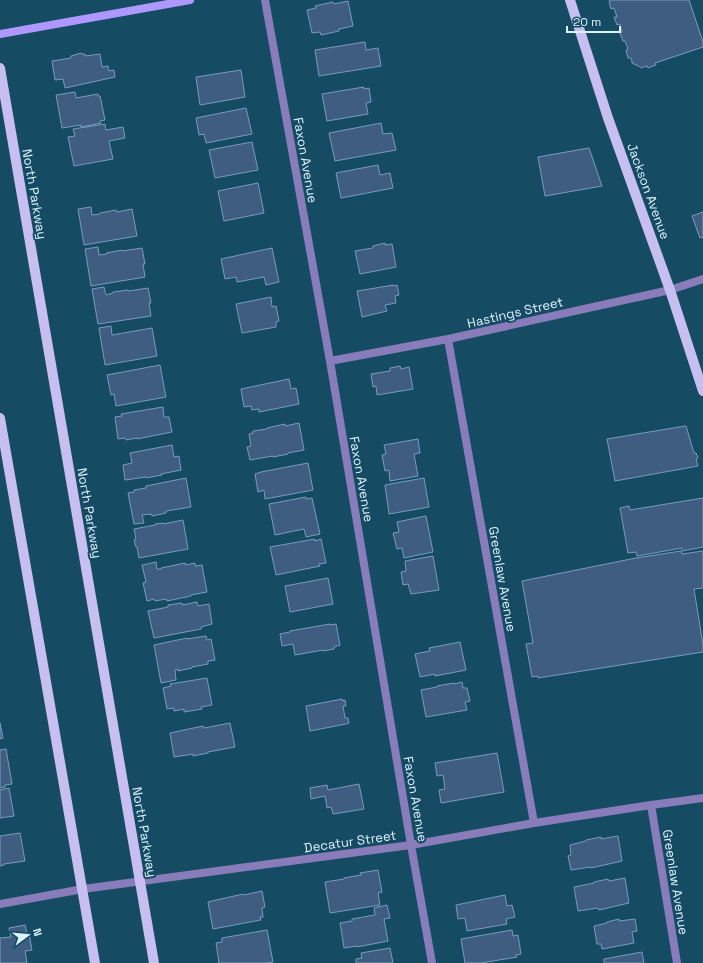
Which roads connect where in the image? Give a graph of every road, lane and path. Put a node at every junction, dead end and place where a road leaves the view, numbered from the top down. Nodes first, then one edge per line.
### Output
1 (190, 0) edge
2 (265, 0) edge
3 (570, 0) edge
4 (0, 34) edge
5 (0, 68) edge
6 (703, 279) edge
7 (670, 290) junction
8 (448, 339) junction
9 (330, 361) junction
10 (703, 391) edge
11 (0, 418) edge
12 (703, 798) edge
13 (651, 805) junction
14 (534, 823) junction
15 (412, 845) junction
16 (141, 882) junction
17 (83, 890) junction
18 (0, 904) edge
19 (96, 963) edge
20 (154, 963) edge
21 (432, 963) edge
22 (677, 963) edge

1 - 4 street
2 - 9 street, Faxon Avenue
3 - 7 main road, Jackson Avenue
5 - 16 main road, North Parkway
6 - 7 street, Hastings Street
7 - 8 street, Hastings Street
7 - 10 main road, Jackson Avenue
8 - 9 street, Hastings Street
8 - 14 street, Greenlaw Avenue
9 - 15 street, Faxon Avenue
11 - 17 main road
12 - 13 street, Decatur Street
13 - 14 street, Decatur Street
13 - 22 street, Greenlaw Avenue
14 - 15 street, Decatur Street
15 - 16 street, Decatur Street
15 - 21 street, Faxon Avenue
16 - 17 street, Decatur Street
16 - 20 main road, North Parkway
17 - 18 street, Decatur Street
17 - 19 main road

